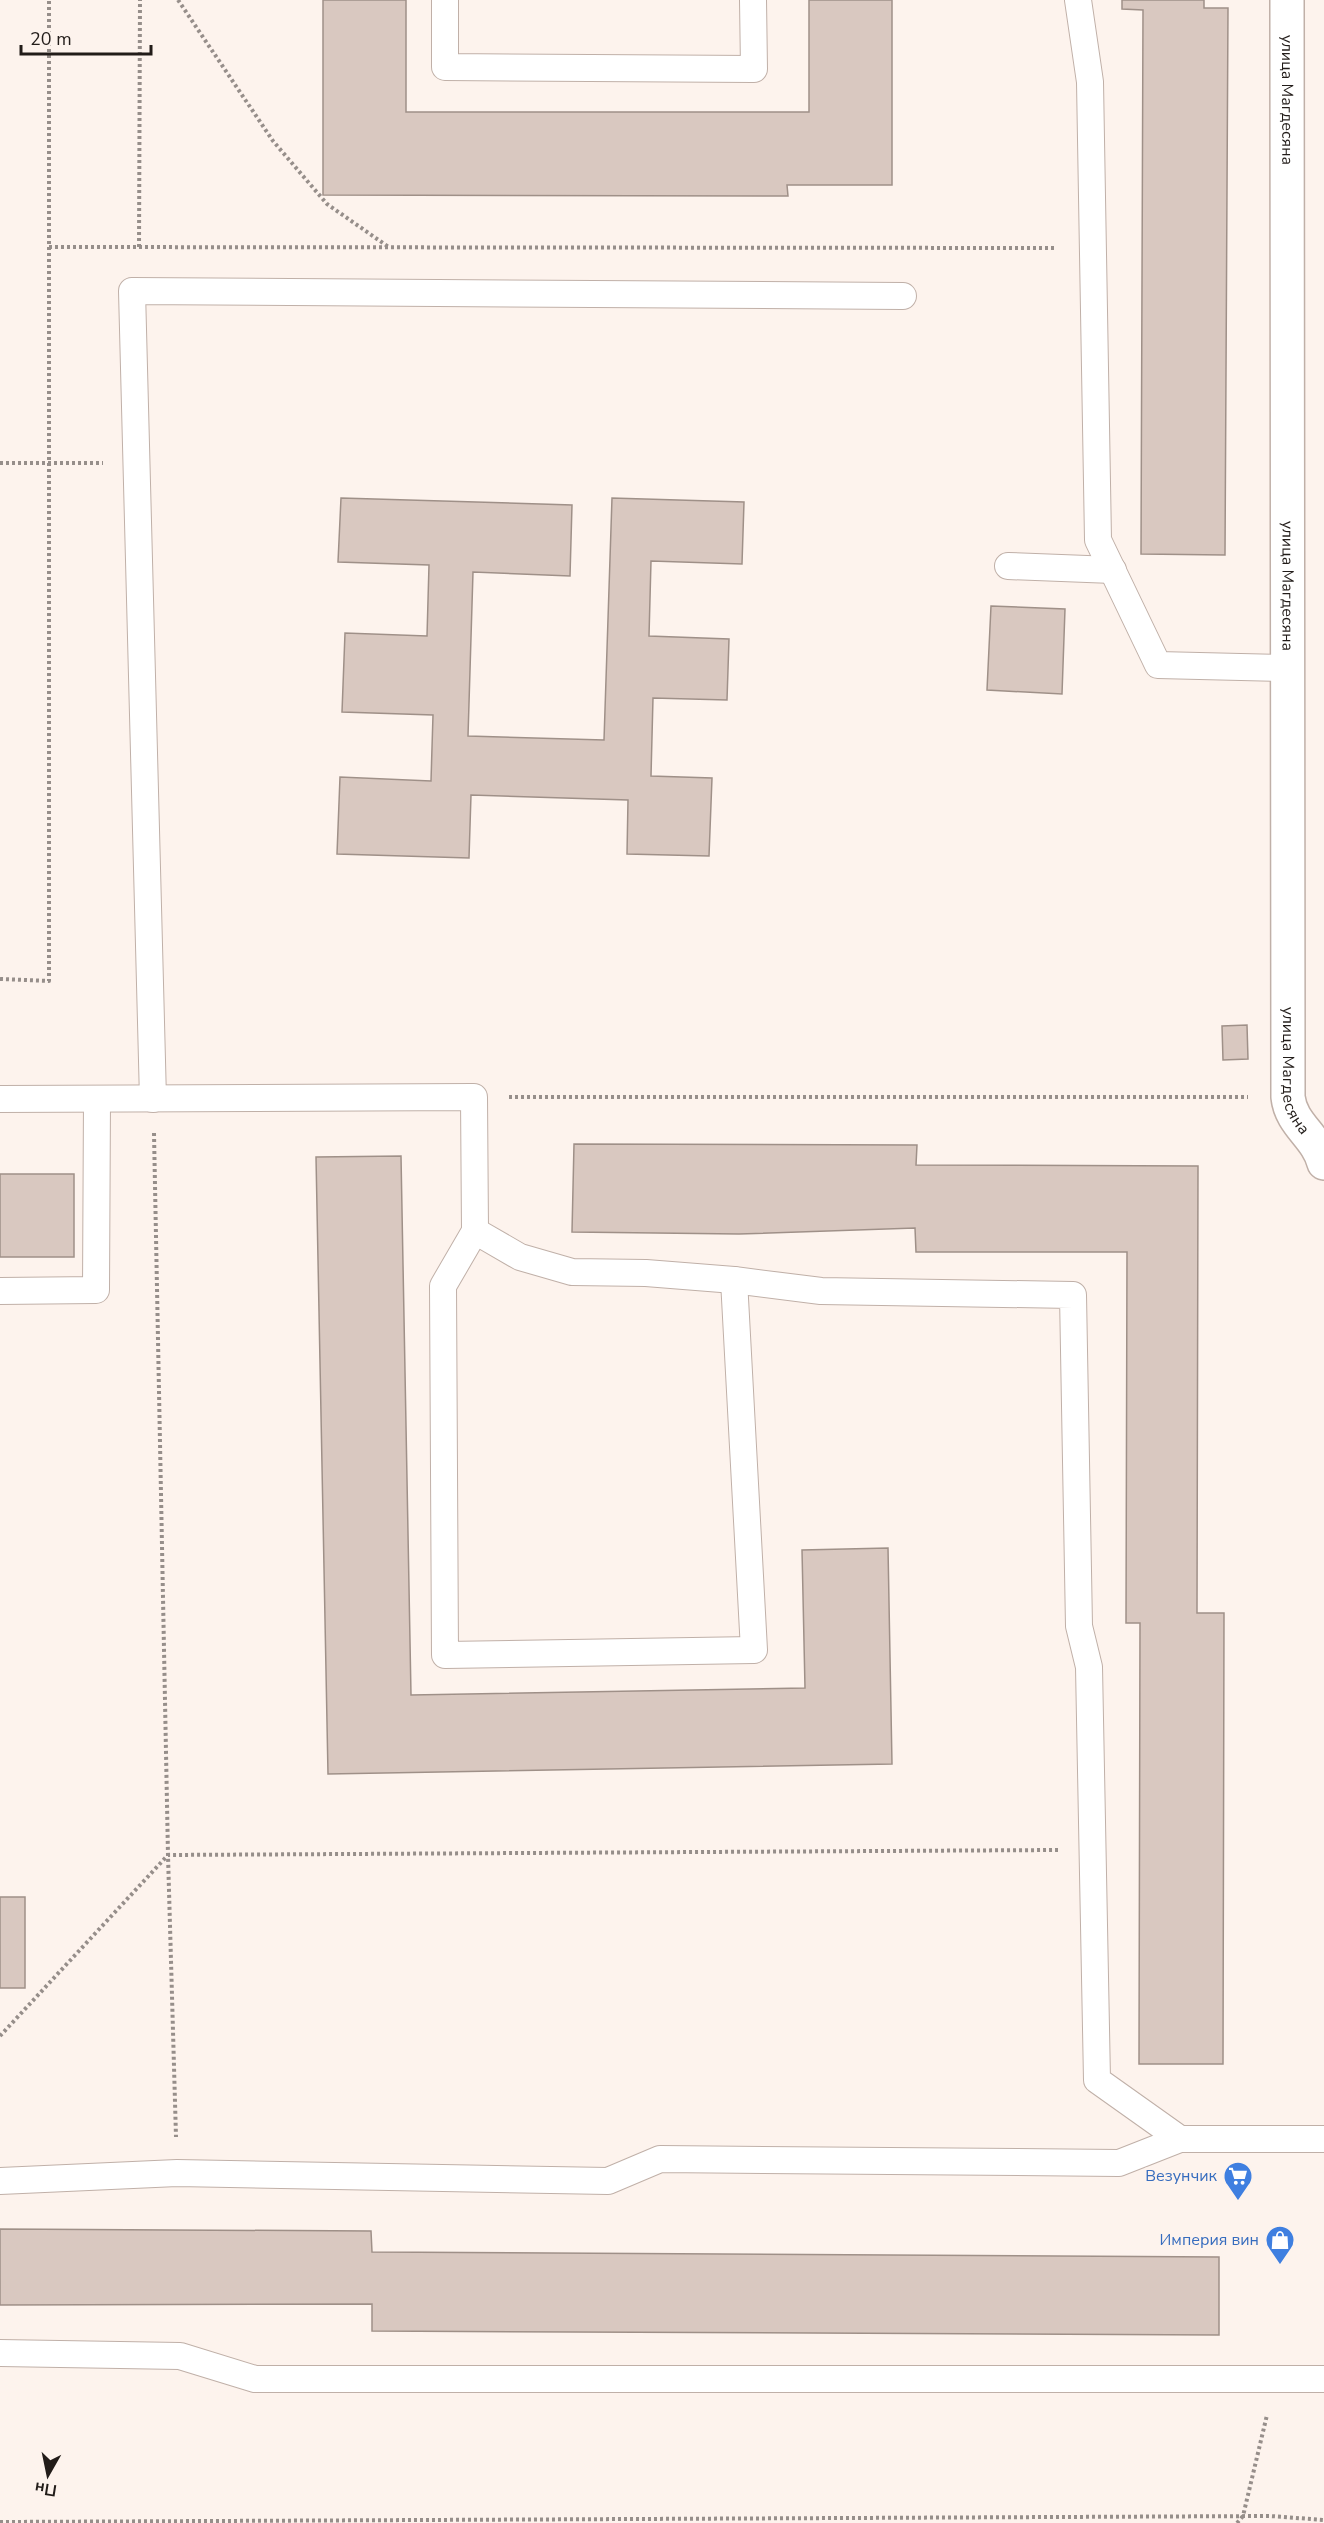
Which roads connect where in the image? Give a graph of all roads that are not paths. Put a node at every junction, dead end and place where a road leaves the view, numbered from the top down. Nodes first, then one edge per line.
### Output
1 (445, 0) edge
2 (753, 0) edge
3 (1078, 0) edge
4 (1287, 0) edge
5 (903, 296) dead end
6 (1008, 566) dead end
7 (1113, 570) junction
8 (1286, 668) junction
9 (97, 1099) junction
10 (153, 1099) junction
11 (0, 1100) edge
12 (1323, 1155) edge
13 (475, 1231) junction
14 (734, 1280) junction
15 (0, 1291) edge
16 (1180, 2139) junction
17 (1324, 2139) edge
18 (0, 2181) edge
19 (0, 2353) edge
20 (1324, 2379) edge

1 - 2 lane
3 - 7 lane
4 - 8 street, улица Магдесяна
5 - 10 lane
6 - 7 lane
7 - 8 lane
8 - 12 street, улица Магдесяна
9 - 10 lane
9 - 11 lane
9 - 15 lane
10 - 13 lane
13 - 14 lane
13 - 14 lane
14 - 16 lane
16 - 17 lane
16 - 18 lane
19 - 20 lane

